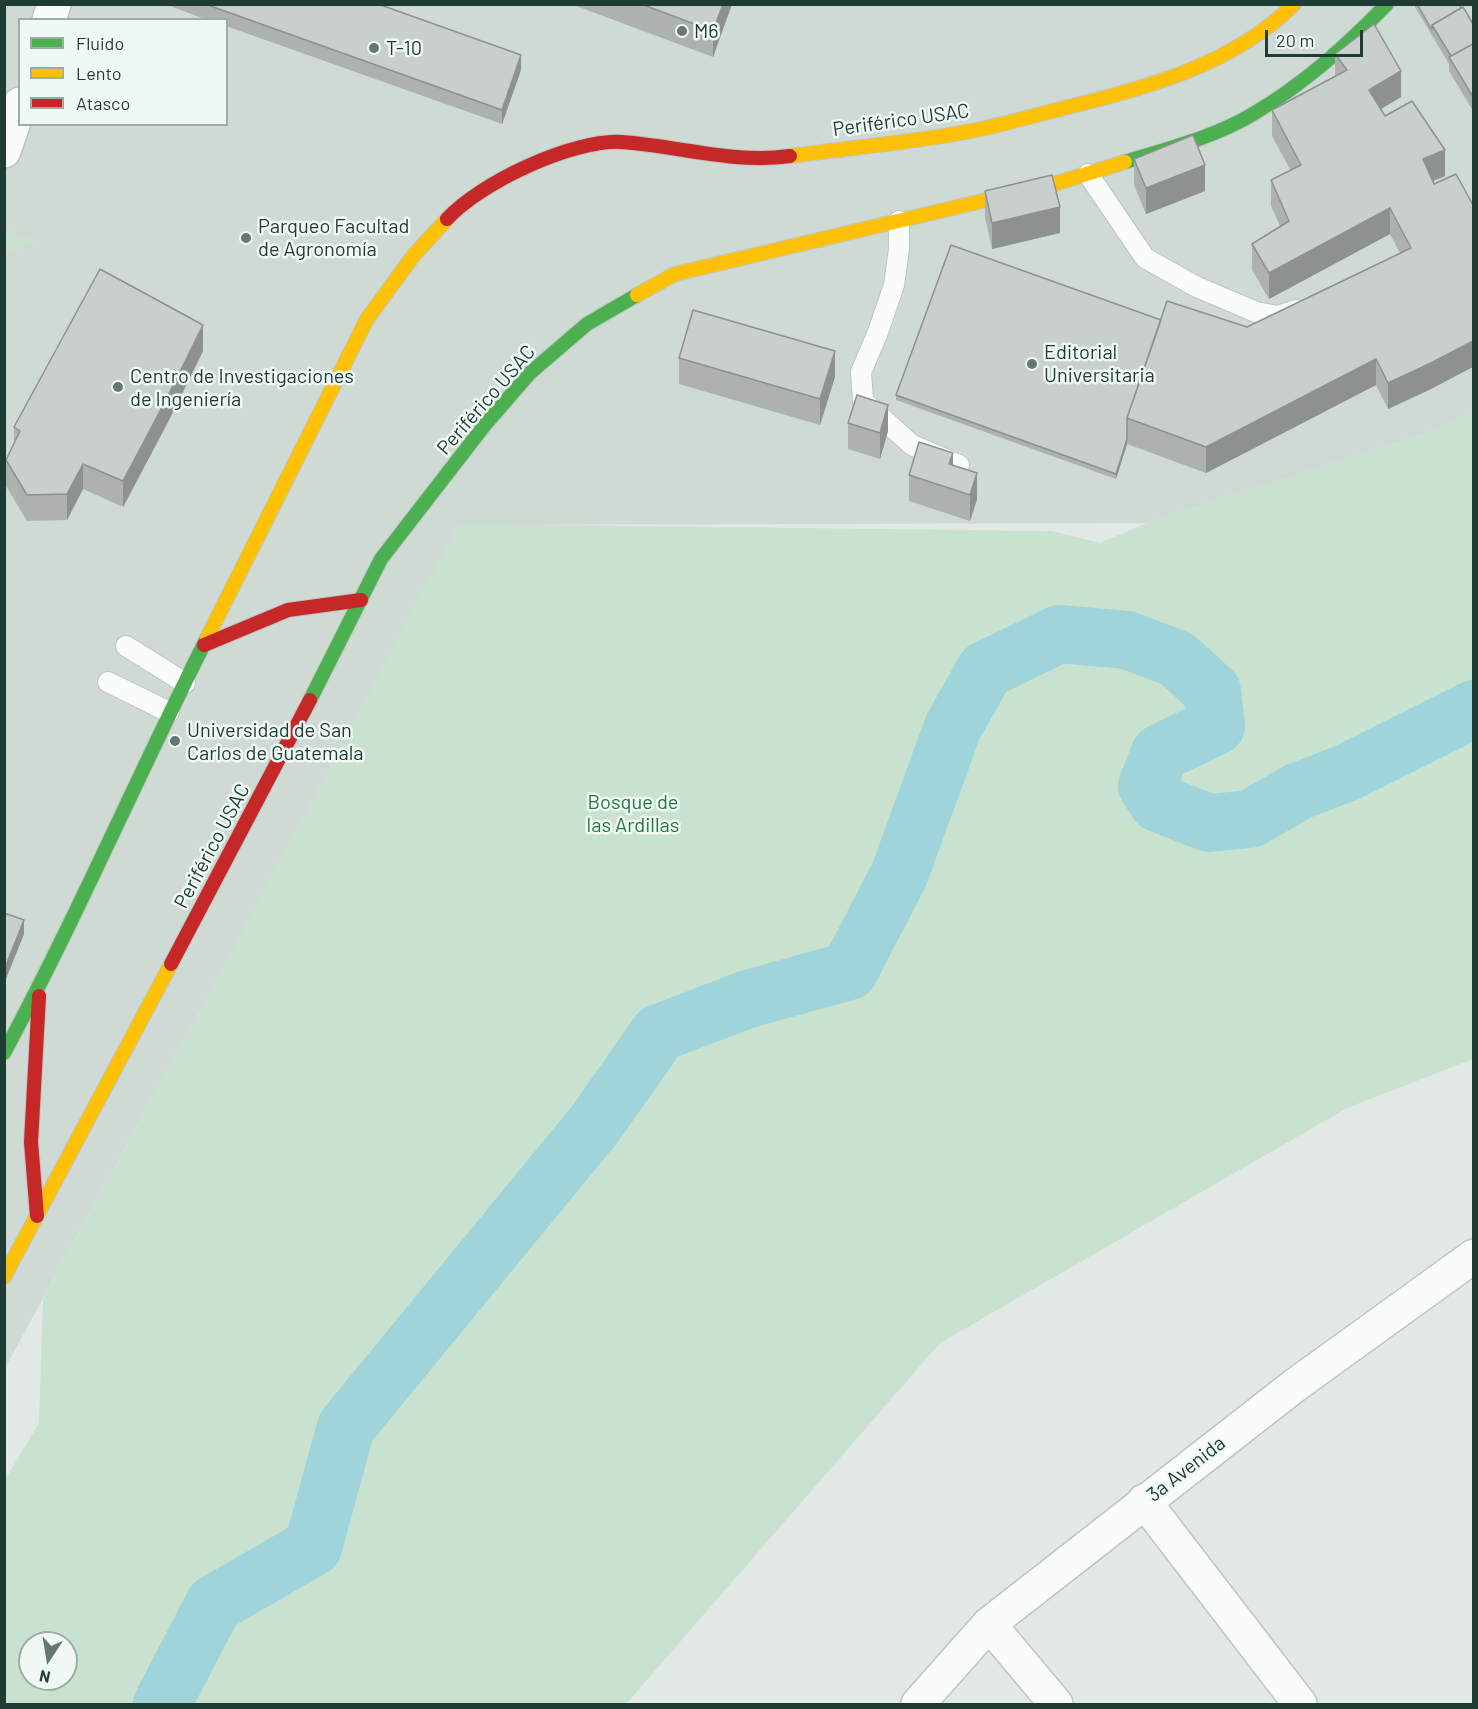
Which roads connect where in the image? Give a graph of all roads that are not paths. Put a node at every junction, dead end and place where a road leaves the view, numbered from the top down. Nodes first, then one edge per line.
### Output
1 (1294, 4) edge
2 (1387, 4) edge
3 (18, 110) edge
4 (4, 151) edge
5 (1088, 174) junction
6 (899, 221) junction
7 (1309, 306) edge
8 (959, 465) edge
9 (361, 600) junction
10 (204, 645) junction
11 (126, 646) dead end
12 (108, 682) dead end
13 (185, 683) junction
14 (169, 712) junction
15 (40, 986) junction
16 (4, 1053) edge
17 (37, 1216) junction
18 (1473, 1256) edge
19 (4, 1277) edge
20 (1144, 1501) junction
21 (989, 1624) junction
22 (918, 1704) edge
23 (1056, 1704) edge
24 (1300, 1704) edge

1 - 10 street, Periférico USAC
2 - 5 street, Periférico USAC
3 - 4 street
5 - 6 street, Periférico USAC
5 - 7 lane
6 - 8 lane
6 - 9 street, Periférico USAC
9 - 10 street
9 - 17 street, Periférico USAC
10 - 13 street, Periférico USAC
11 - 13 lane
12 - 14 lane
13 - 14 street, Periférico USAC
14 - 15 street, Periférico USAC
15 - 16 street, Periférico USAC
15 - 17 street
17 - 19 street, Periférico USAC
18 - 20 street, 3a Avenida
20 - 21 street, 3a Avenida
20 - 24 street
21 - 22 street, 3a Avenida
21 - 23 street

